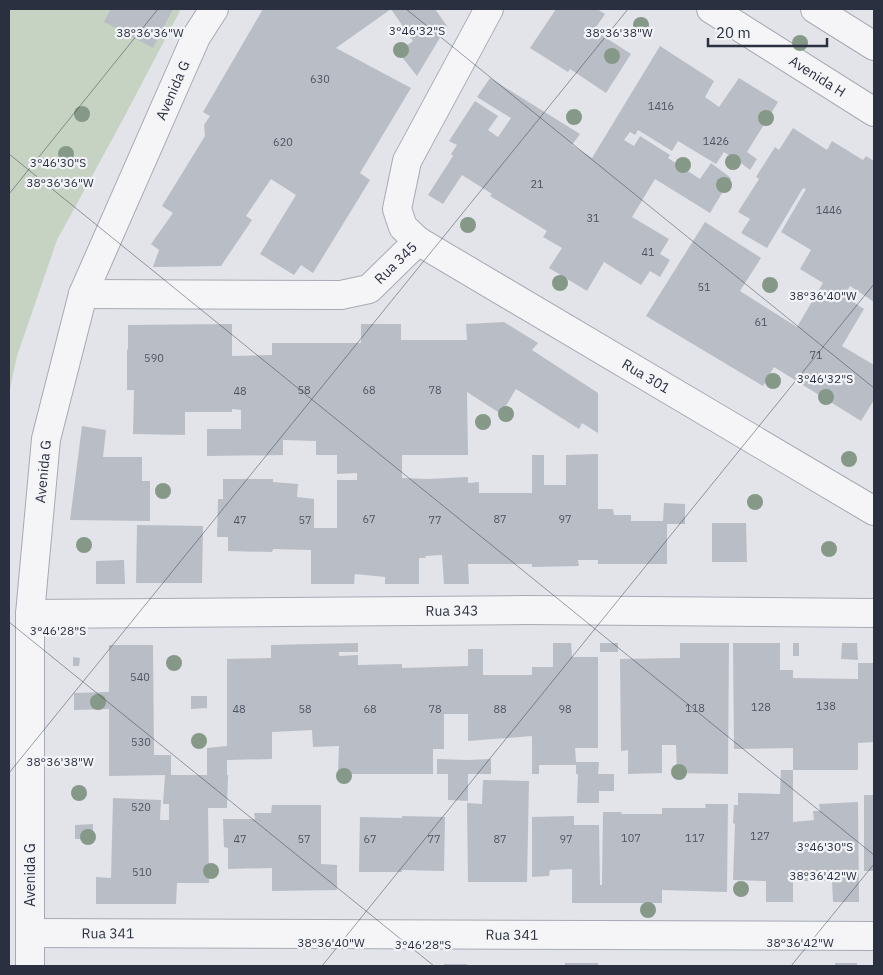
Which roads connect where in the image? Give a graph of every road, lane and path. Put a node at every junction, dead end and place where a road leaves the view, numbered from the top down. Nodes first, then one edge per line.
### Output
1 (214, 9) edge
2 (489, 9) edge
3 (711, 9) edge
4 (815, 9) edge
5 (874, 46) edge
6 (874, 112) edge
7 (418, 241) junction
8 (83, 294) junction
9 (874, 511) edge
10 (874, 613) edge
11 (30, 614) junction
12 (30, 933) junction
13 (874, 936) edge
14 (30, 966) edge

1 - 8 street, Avenida G
2 - 7 street, Rua 345
3 - 6 street, Avenida H
4 - 5 street
7 - 8 street, Rua 345
7 - 9 street, Rua 301
8 - 11 street, Avenida G
10 - 11 street, Rua 343
11 - 12 street, Avenida G
12 - 13 street, Rua 341
12 - 14 street, Avenida G

